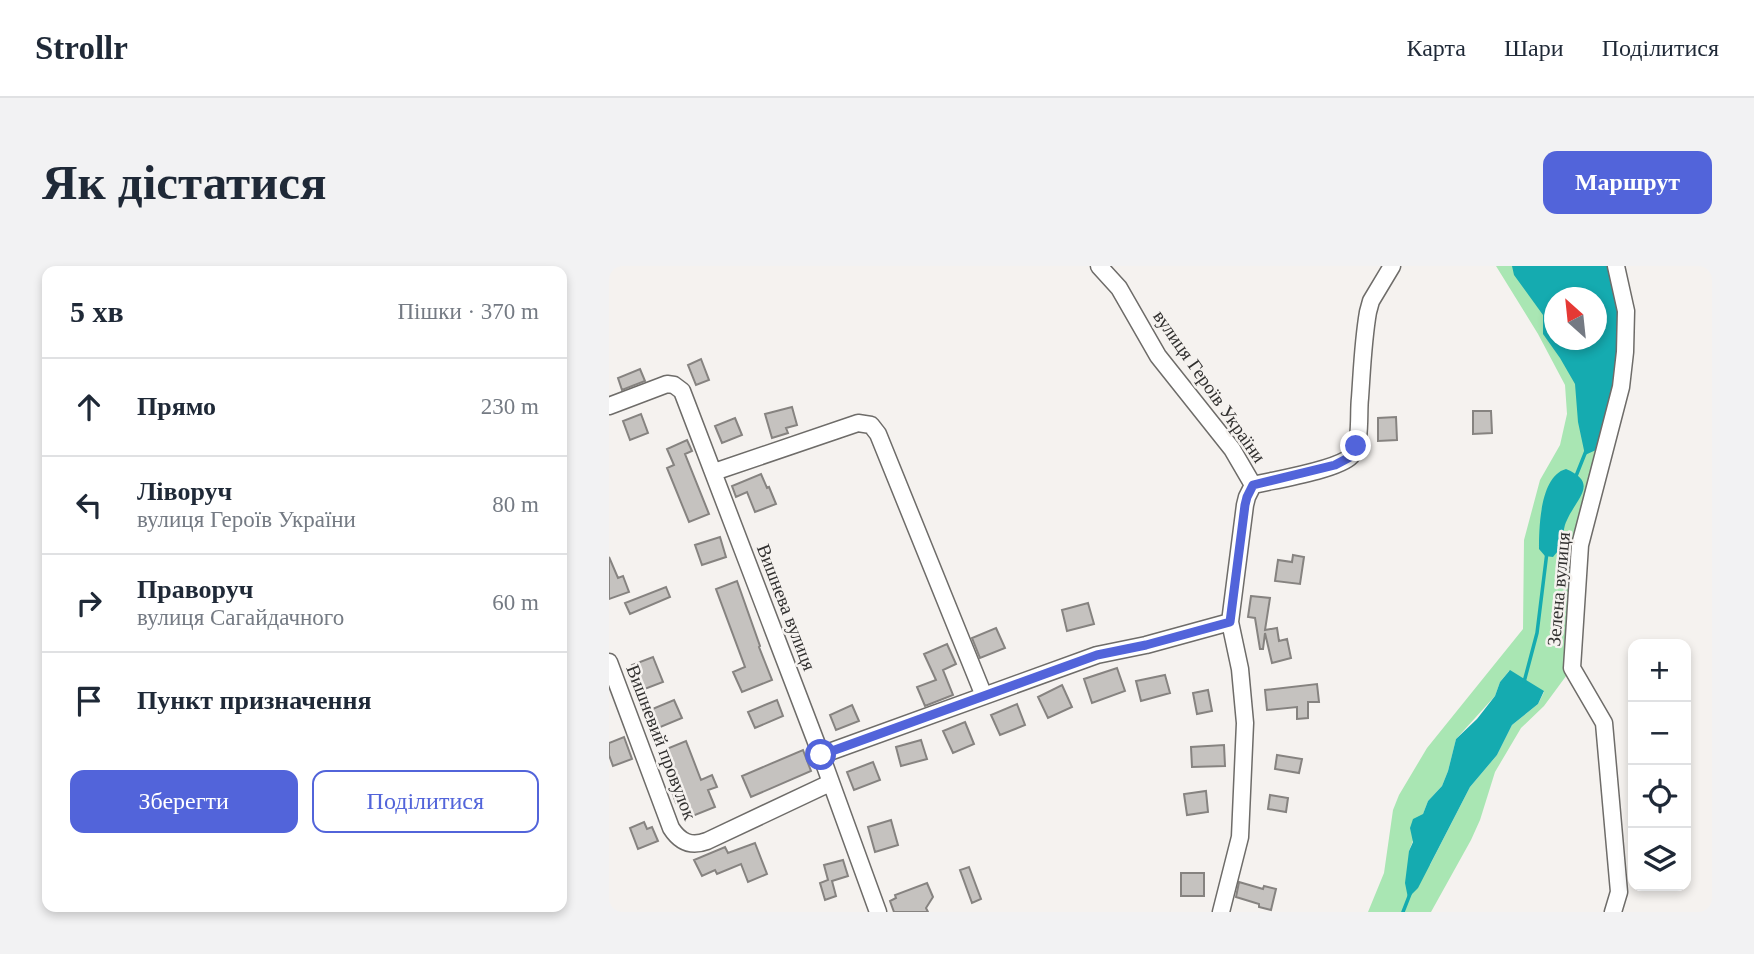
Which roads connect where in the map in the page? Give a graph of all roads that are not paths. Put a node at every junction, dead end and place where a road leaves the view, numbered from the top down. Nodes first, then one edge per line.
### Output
1 (1099, 266) edge
2 (1392, 266) edge
3 (1616, 266) edge
4 (609, 406) edge
5 (713, 472) junction
6 (1253, 485) junction
7 (1230, 622) junction
8 (609, 662) edge
9 (984, 696) junction
10 (821, 755) junction
11 (830, 783) junction
12 (878, 912) edge
13 (1221, 912) edge
14 (1613, 912) edge

1 - 6 street, вулиця Героїв України
2 - 6 street
3 - 14 street, Зелена вулиця
4 - 5 street, Вишнева вулиця
5 - 9 street
5 - 10 street, Вишнева вулиця
6 - 7 street, вулиця Героїв України
7 - 9 street
7 - 13 street, вулиця Героїв України
8 - 11 street, Вишневий провулок
9 - 10 street
10 - 11 street, Вишнева вулиця
11 - 12 street, Вишнева вулиця

